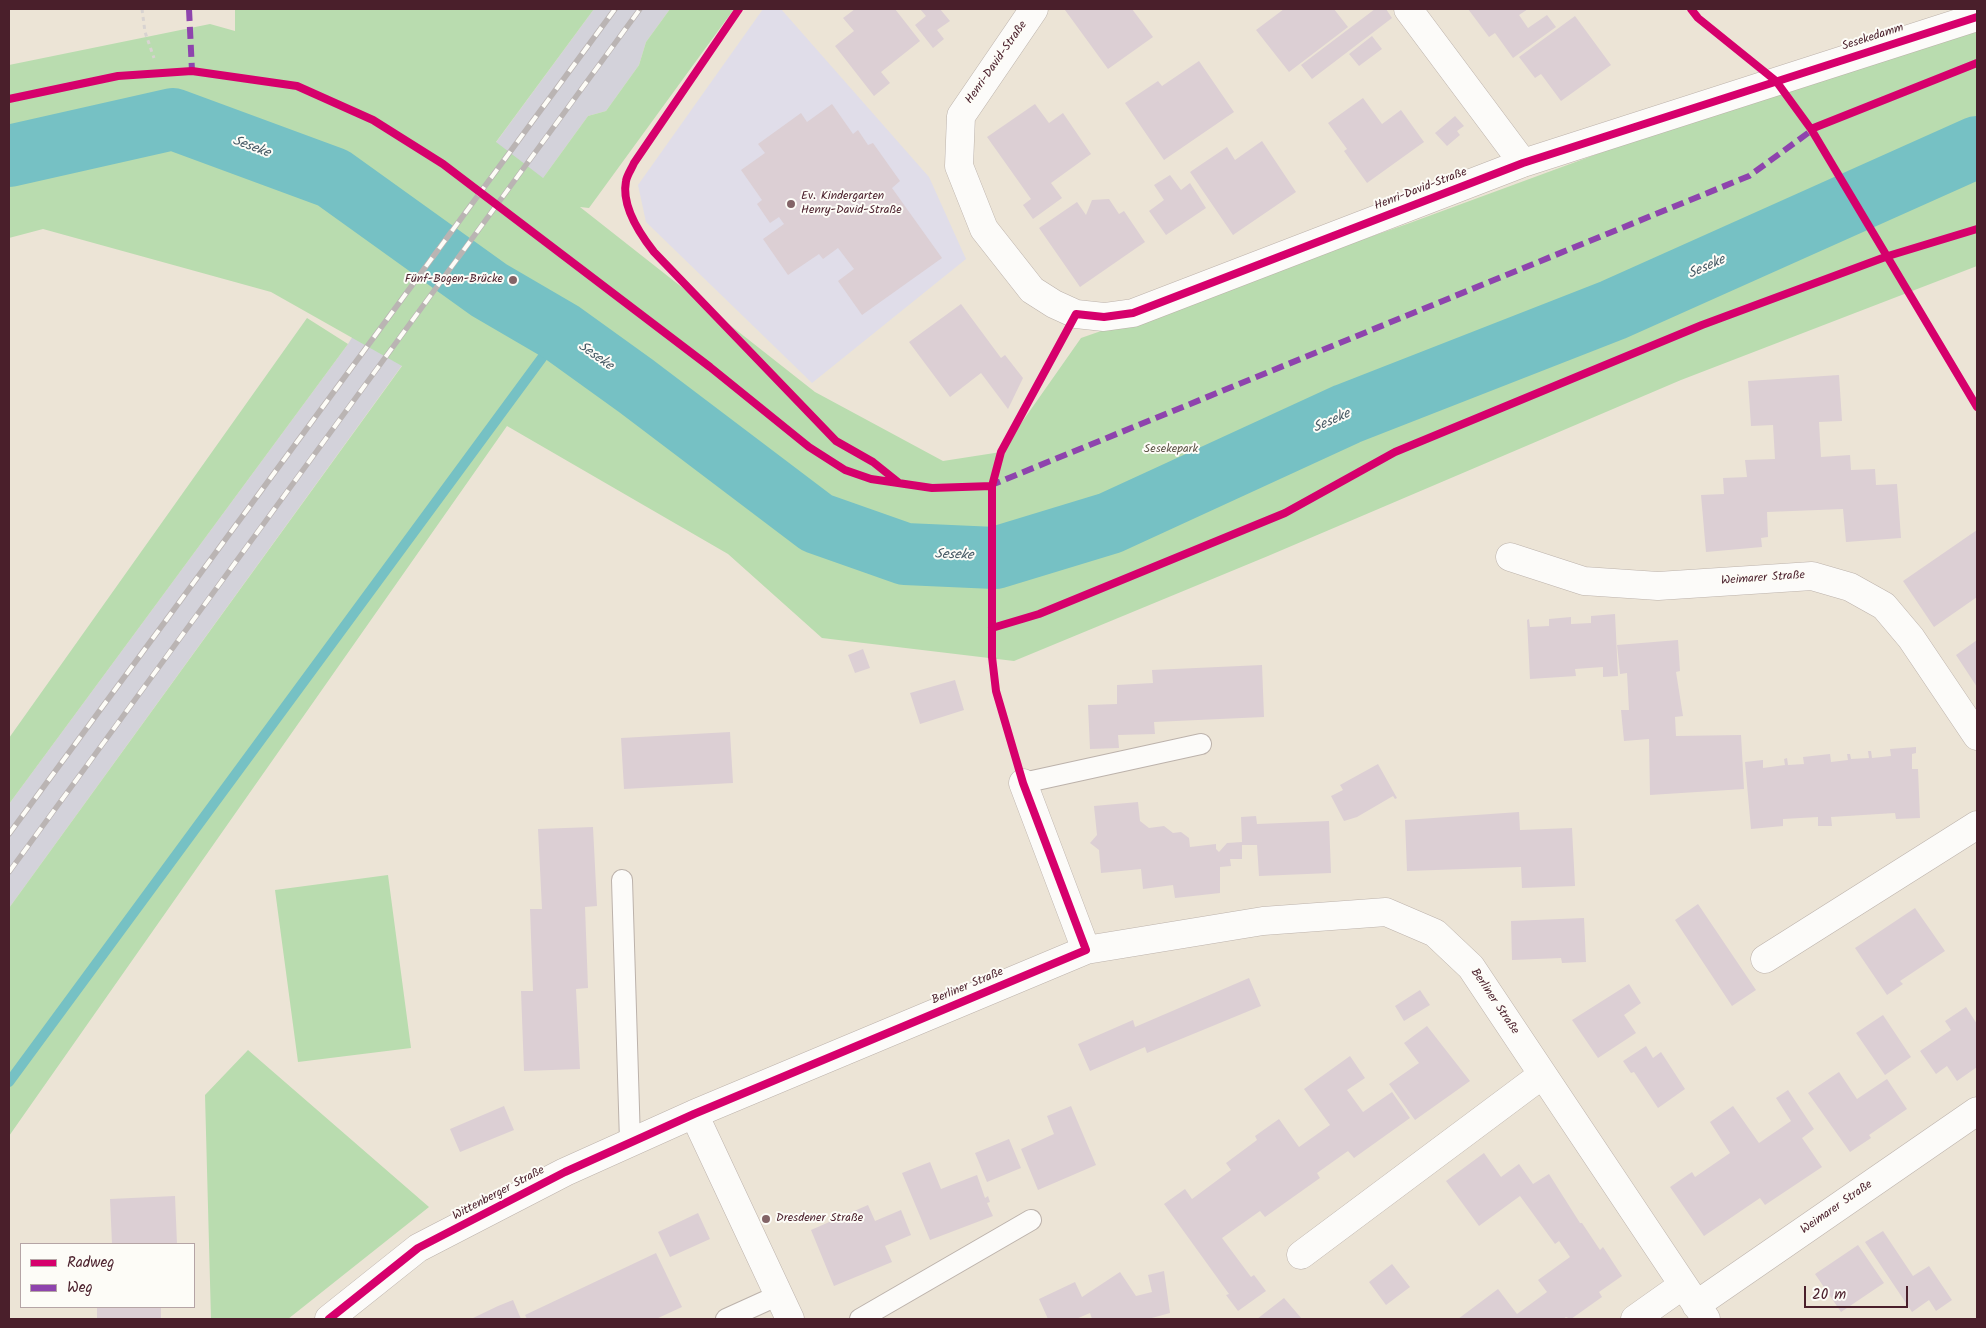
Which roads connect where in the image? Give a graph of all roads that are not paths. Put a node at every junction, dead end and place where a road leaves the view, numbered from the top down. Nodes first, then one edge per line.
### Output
1 (1034, 9) edge
2 (1408, 9) edge
3 (1977, 17) edge
4 (1776, 81) joint
5 (1523, 163) junction
6 (1510, 557) dead end
7 (1977, 736) edge
8 (1201, 744) dead end
9 (1023, 783) joint
10 (1977, 825) edge
11 (622, 880) dead end
12 (1086, 950) junction
13 (1765, 959) dead end
14 (1542, 1075) junction
15 (1977, 1111) edge
16 (694, 1114) junction
17 (630, 1141) junction
18 (1031, 1220) dead end
19 (1301, 1256) dead end
20 (1695, 1303) edge
21 (784, 1307) edge
22 (329, 1319) edge
23 (726, 1319) edge
24 (860, 1319) edge
25 (1635, 1319) edge

1 - 5 street, Henri-David-Straße
2 - 5 street
3 - 4 street, Sesekedamm
4 - 5 street, Henri-David-Straße
6 - 7 street, Weimarer Straße
8 - 9 lane
9 - 12 street
10 - 13 street
11 - 17 lane
12 - 14 street, Berliner Straße
12 - 16 street, Berliner Straße
14 - 19 street
14 - 20 street, Berliner Straße
15 - 20 street, Weimarer Straße
16 - 17 street, Wittenberger Straße
16 - 21 street
17 - 22 street, Wittenberger Straße
18 - 24 lane
20 - 25 street
21 - 23 lane

